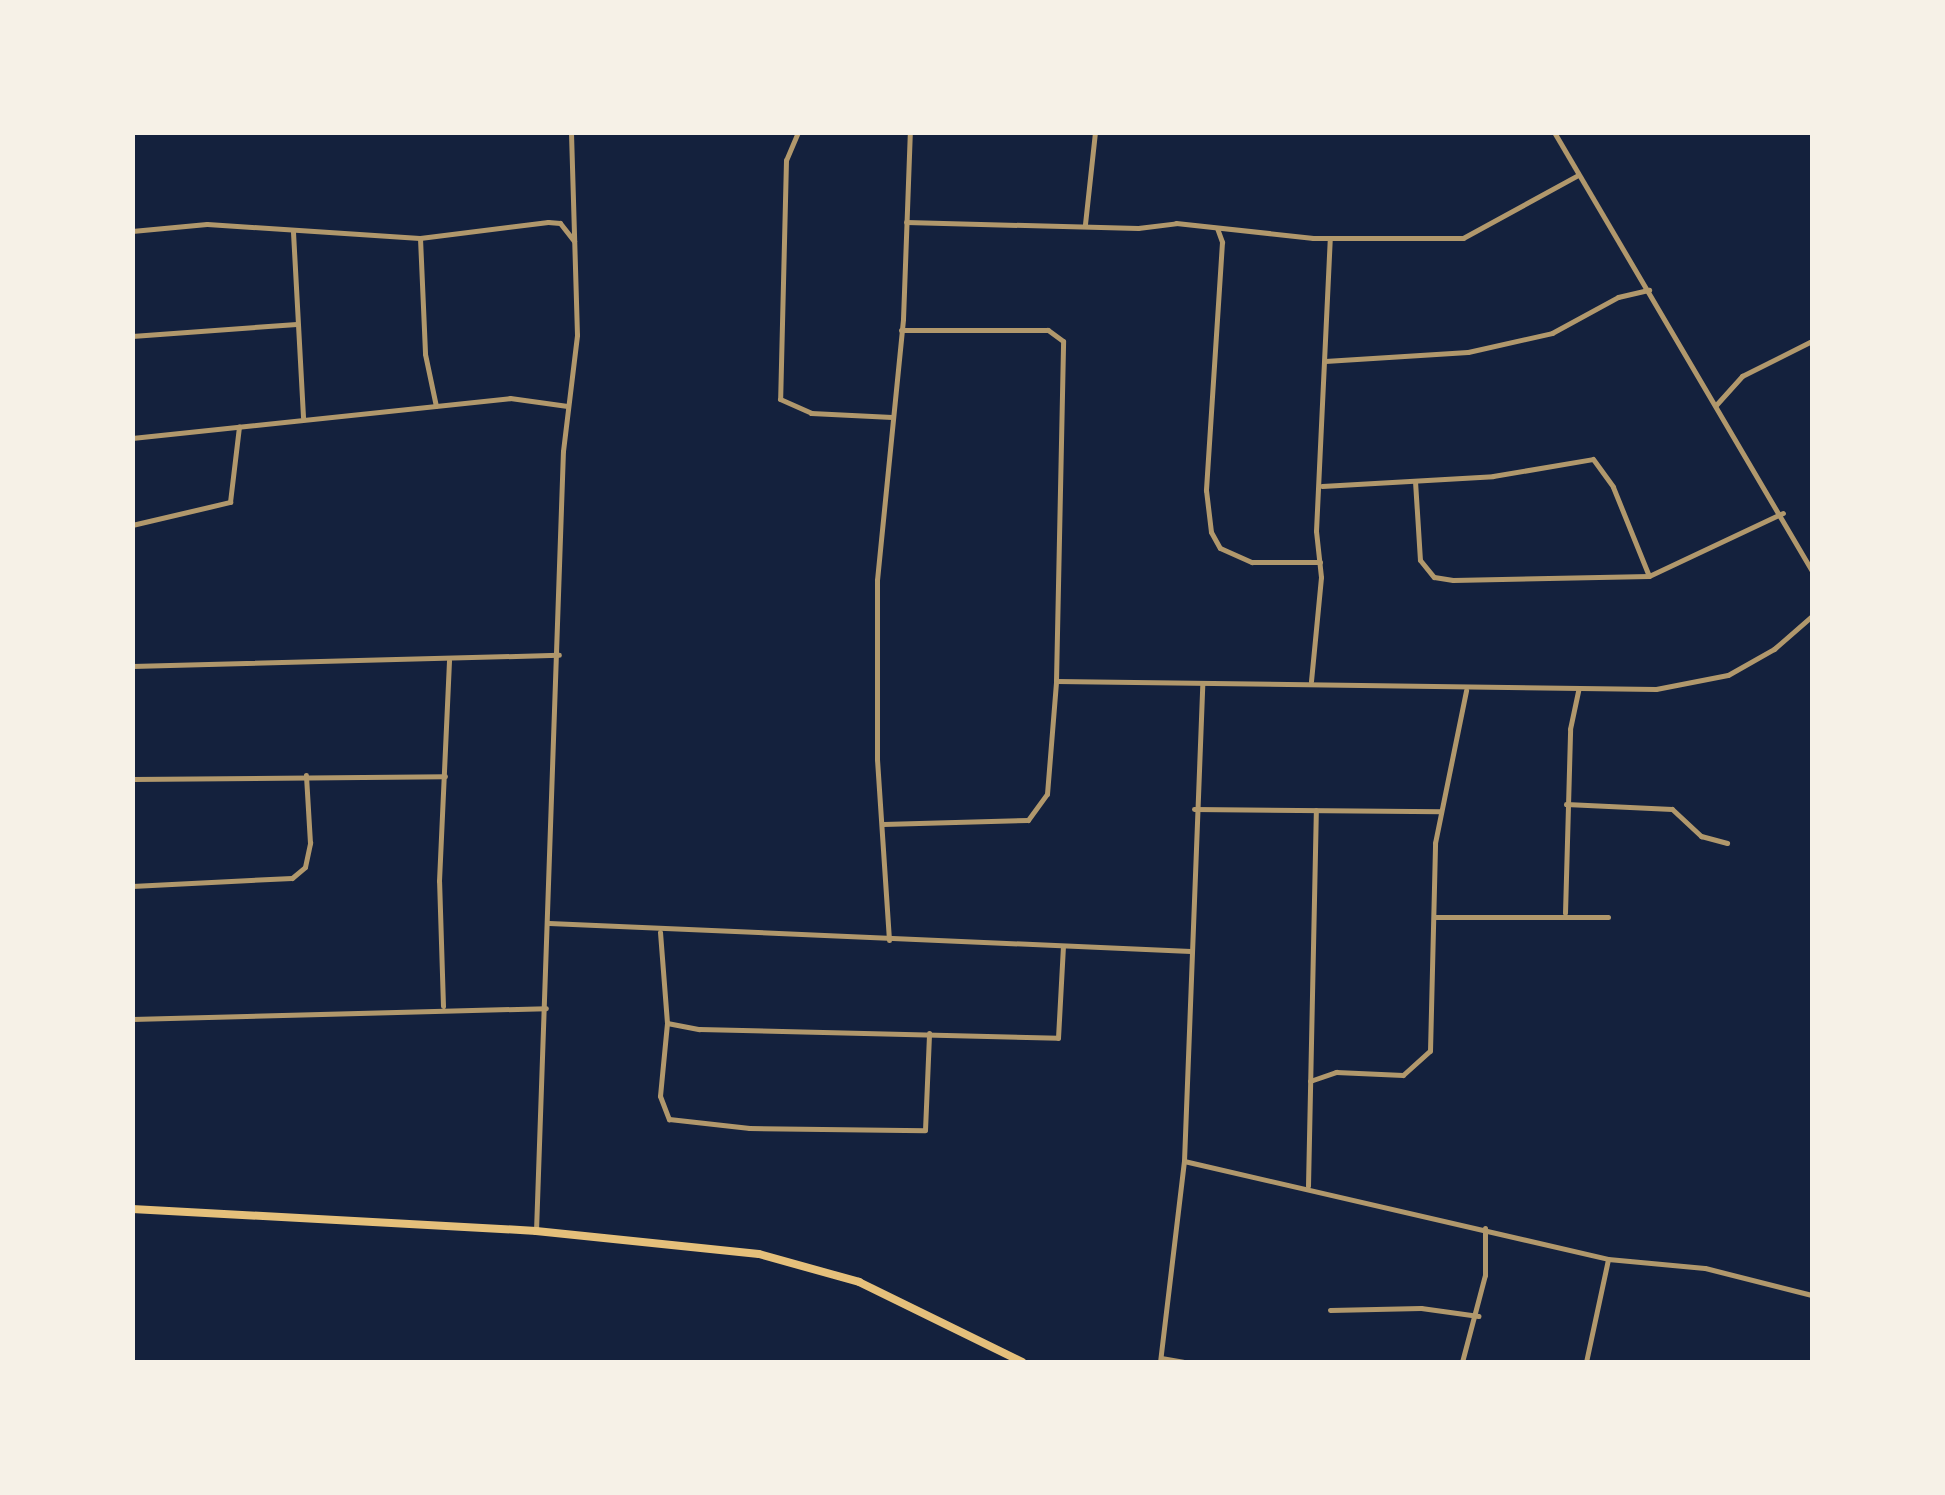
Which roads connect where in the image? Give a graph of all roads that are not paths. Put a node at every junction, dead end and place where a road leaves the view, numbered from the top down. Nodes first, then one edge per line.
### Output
1 (571, 132) edge
2 (798, 132) edge
3 (910, 132) edge
4 (1095, 132) edge
5 (1554, 132) edge
6 (1578, 174) junction
7 (906, 222) junction
8 (1085, 225) junction
9 (1216, 228) junction
10 (132, 231) edge
11 (293, 232) junction
12 (420, 238) junction
13 (1330, 238) junction
14 (576, 244) junction
15 (1649, 290) junction
16 (297, 324) junction
17 (901, 330) junction
18 (132, 336) edge
19 (1812, 341) edge
20 (1324, 361) junction
21 (1716, 405) junction
22 (436, 406) junction
23 (566, 406) junction
24 (892, 417) junction
25 (303, 418) junction
26 (239, 426) junction
27 (132, 438) edge
28 (1414, 481) junction
29 (1322, 486) junction
30 (1783, 513) junction
31 (132, 524) edge
32 (1320, 562) junction
33 (1812, 571) edge
34 (1649, 576) junction
35 (1812, 616) edge
36 (559, 655) junction
37 (449, 659) junction
38 (132, 666) edge
39 (1056, 681) junction
40 (1311, 681) junction
41 (1202, 683) junction
42 (1466, 690) junction
43 (1578, 690) junction
44 (306, 775) junction
45 (445, 776) junction
46 (132, 779) edge
47 (1566, 804) junction
48 (1194, 808) junction
49 (1316, 810) junction
50 (1441, 812) junction
51 (883, 824) junction
52 (1727, 843) dead end
53 (132, 886) edge
54 (1564, 914) junction
55 (1435, 916) junction
56 (1608, 917) dead end
57 (549, 924) junction
58 (660, 932) junction
59 (889, 940) junction
60 (1063, 946) junction
61 (1190, 952) junction
62 (443, 1006) junction
63 (546, 1008) junction
64 (132, 1019) edge
65 (668, 1023) junction
66 (928, 1033) junction
67 (1310, 1082) junction
68 (1184, 1162) junction
69 (1308, 1188) junction
70 (132, 1209) edge
71 (1485, 1228) junction
72 (536, 1231) junction
73 (1608, 1259) junction
74 (1812, 1295) edge
75 (1330, 1310) dead end
76 (1478, 1316) junction
77 (1160, 1360) edge
78 (1022, 1362) edge
79 (1182, 1362) edge
80 (1462, 1362) edge
81 (1586, 1362) edge

1 - 14 street
2 - 24 street
3 - 7 street
4 - 8 street
5 - 6 street
6 - 13 street
6 - 15 street
7 - 8 street
7 - 17 street
8 - 9 street
9 - 13 street
9 - 32 street
10 - 11 street
11 - 12 street
11 - 16 street
12 - 14 street
12 - 22 street
13 - 20 street
14 - 23 street
15 - 20 street
15 - 21 street
16 - 18 street
16 - 25 street
17 - 24 street
17 - 39 street
19 - 21 street
20 - 29 street
21 - 30 street
22 - 23 street
22 - 25 street
23 - 36 street
24 - 51 street
25 - 26 street
26 - 27 street
26 - 31 street
28 - 29 street
28 - 34 street
28 - 34 street
29 - 32 street
30 - 33 street
30 - 34 street
32 - 40 street
35 - 43 street
36 - 37 street
36 - 57 street
37 - 38 street
37 - 45 street
39 - 41 street
39 - 51 street
40 - 41 street
40 - 42 street
41 - 48 street
42 - 43 street
42 - 50 street
43 - 47 street
44 - 45 street
44 - 46 street
44 - 53 street
45 - 62 street
47 - 52 street
47 - 54 street
48 - 49 street
48 - 61 street
49 - 50 street
49 - 67 street
50 - 55 street
51 - 59 street
54 - 55 street
54 - 56 street
55 - 67 street
57 - 58 street
57 - 63 street
58 - 59 street
58 - 65 street
59 - 60 street
60 - 61 street
60 - 66 street
61 - 68 street
62 - 63 street
62 - 64 street
63 - 72 street
65 - 66 street
65 - 66 street
67 - 69 street
68 - 69 street
68 - 77 street
69 - 71 street
70 - 72 main road
71 - 73 street
71 - 76 street
72 - 78 main road
73 - 74 street
73 - 81 street
75 - 76 street
76 - 80 street
77 - 79 street

